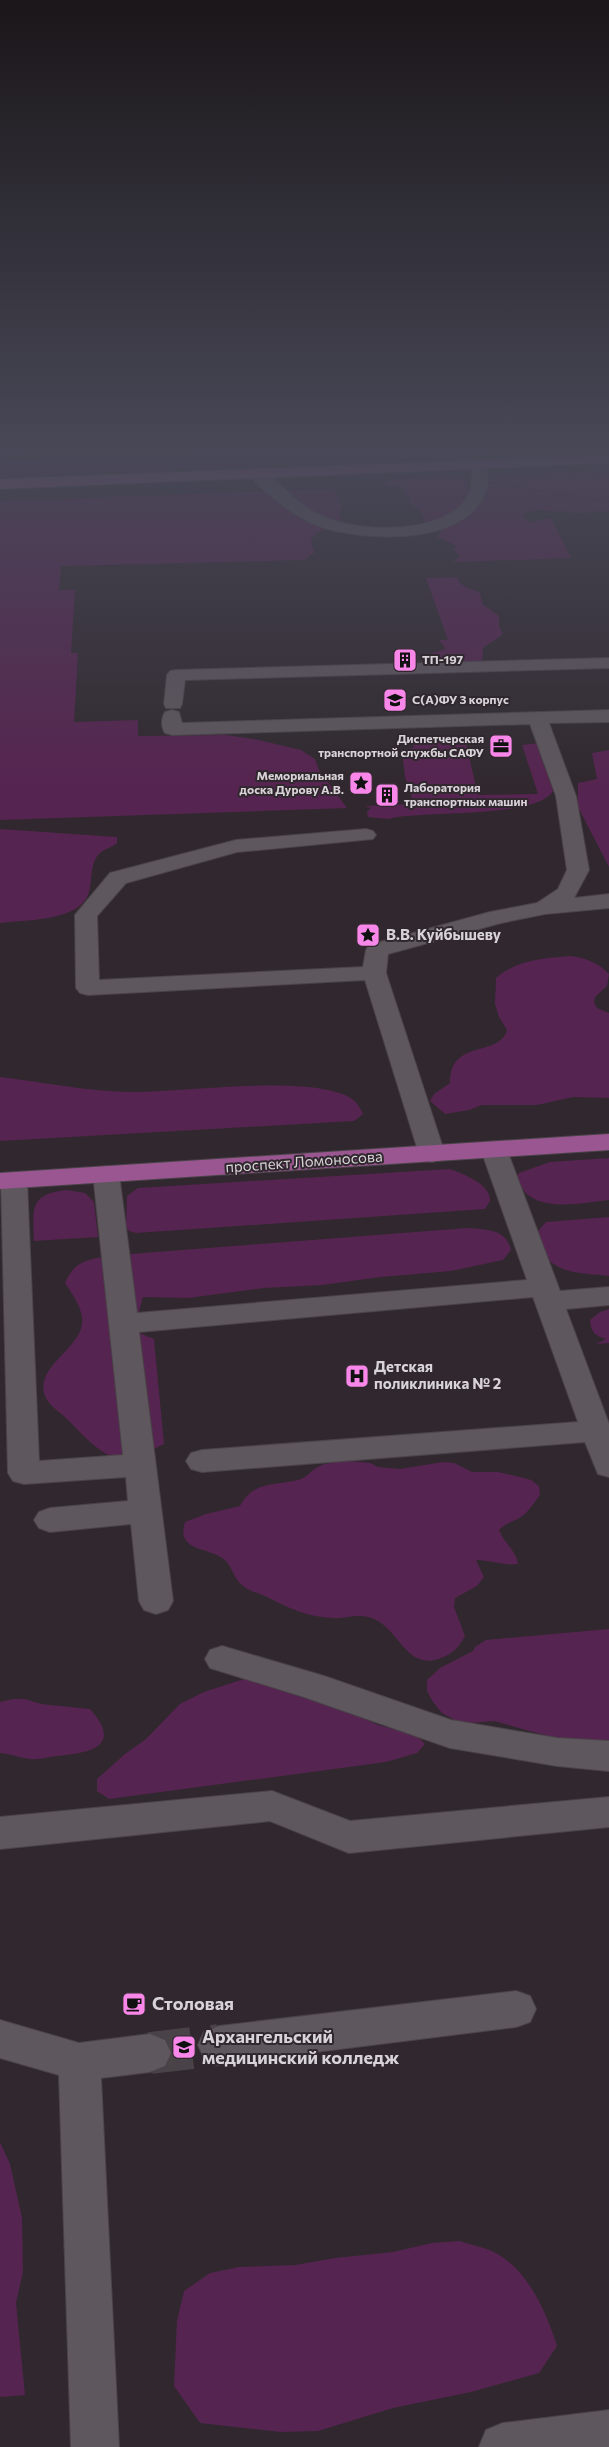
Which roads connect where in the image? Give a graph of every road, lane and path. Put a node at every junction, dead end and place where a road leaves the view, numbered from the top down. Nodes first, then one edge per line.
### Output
1 (609, 662) edge
2 (609, 716) edge
3 (538, 718) junction
4 (366, 835) dead end
5 (609, 901) edge
6 (544, 908) junction
7 (374, 973) junction
8 (609, 1142) edge
9 (494, 1150) junction
10 (432, 1154) junction
11 (106, 1174) junction
12 (7, 1181) edge
13 (547, 1294) junction
14 (609, 1296) edge
15 (9, 1316) edge
16 (123, 1324) junction
17 (596, 1431) junction
18 (202, 1461) dead end
19 (139, 1465) junction
20 (609, 1466) edge
21 (146, 1511) junction
22 (50, 1520) dead end
23 (156, 1601) dead end
24 (222, 1659) dead end
25 (609, 1756) edge
26 (609, 1812) edge
27 (0, 1832) edge
28 (516, 2009) dead end
29 (0, 2039) edge
30 (219, 2044) tunnel mouth
31 (150, 2053) tunnel mouth
32 (79, 2062) junction
33 (609, 2434) edge
34 (95, 2447) edge
35 (503, 2447) edge

1 - 3 street
2 - 3 street
3 - 6 street
4 - 7 street
5 - 6 street
6 - 7 street
7 - 10 street
8 - 9 main road, проспект Ломоносова
9 - 10 main road, проспект Ломоносова
9 - 13 street
10 - 11 main road, проспект Ломоносова
11 - 12 main road, проспект Ломоносова
11 - 16 street
12 - 15 street
13 - 14 street
13 - 16 street
13 - 17 street
15 - 19 street
16 - 19 street
17 - 18 street
17 - 20 street
19 - 21 street
21 - 22 street
21 - 23 street
24 - 25 street
26 - 27 street
28 - 30 street
29 - 32 street
31 - 32 street
32 - 34 street
33 - 35 street

